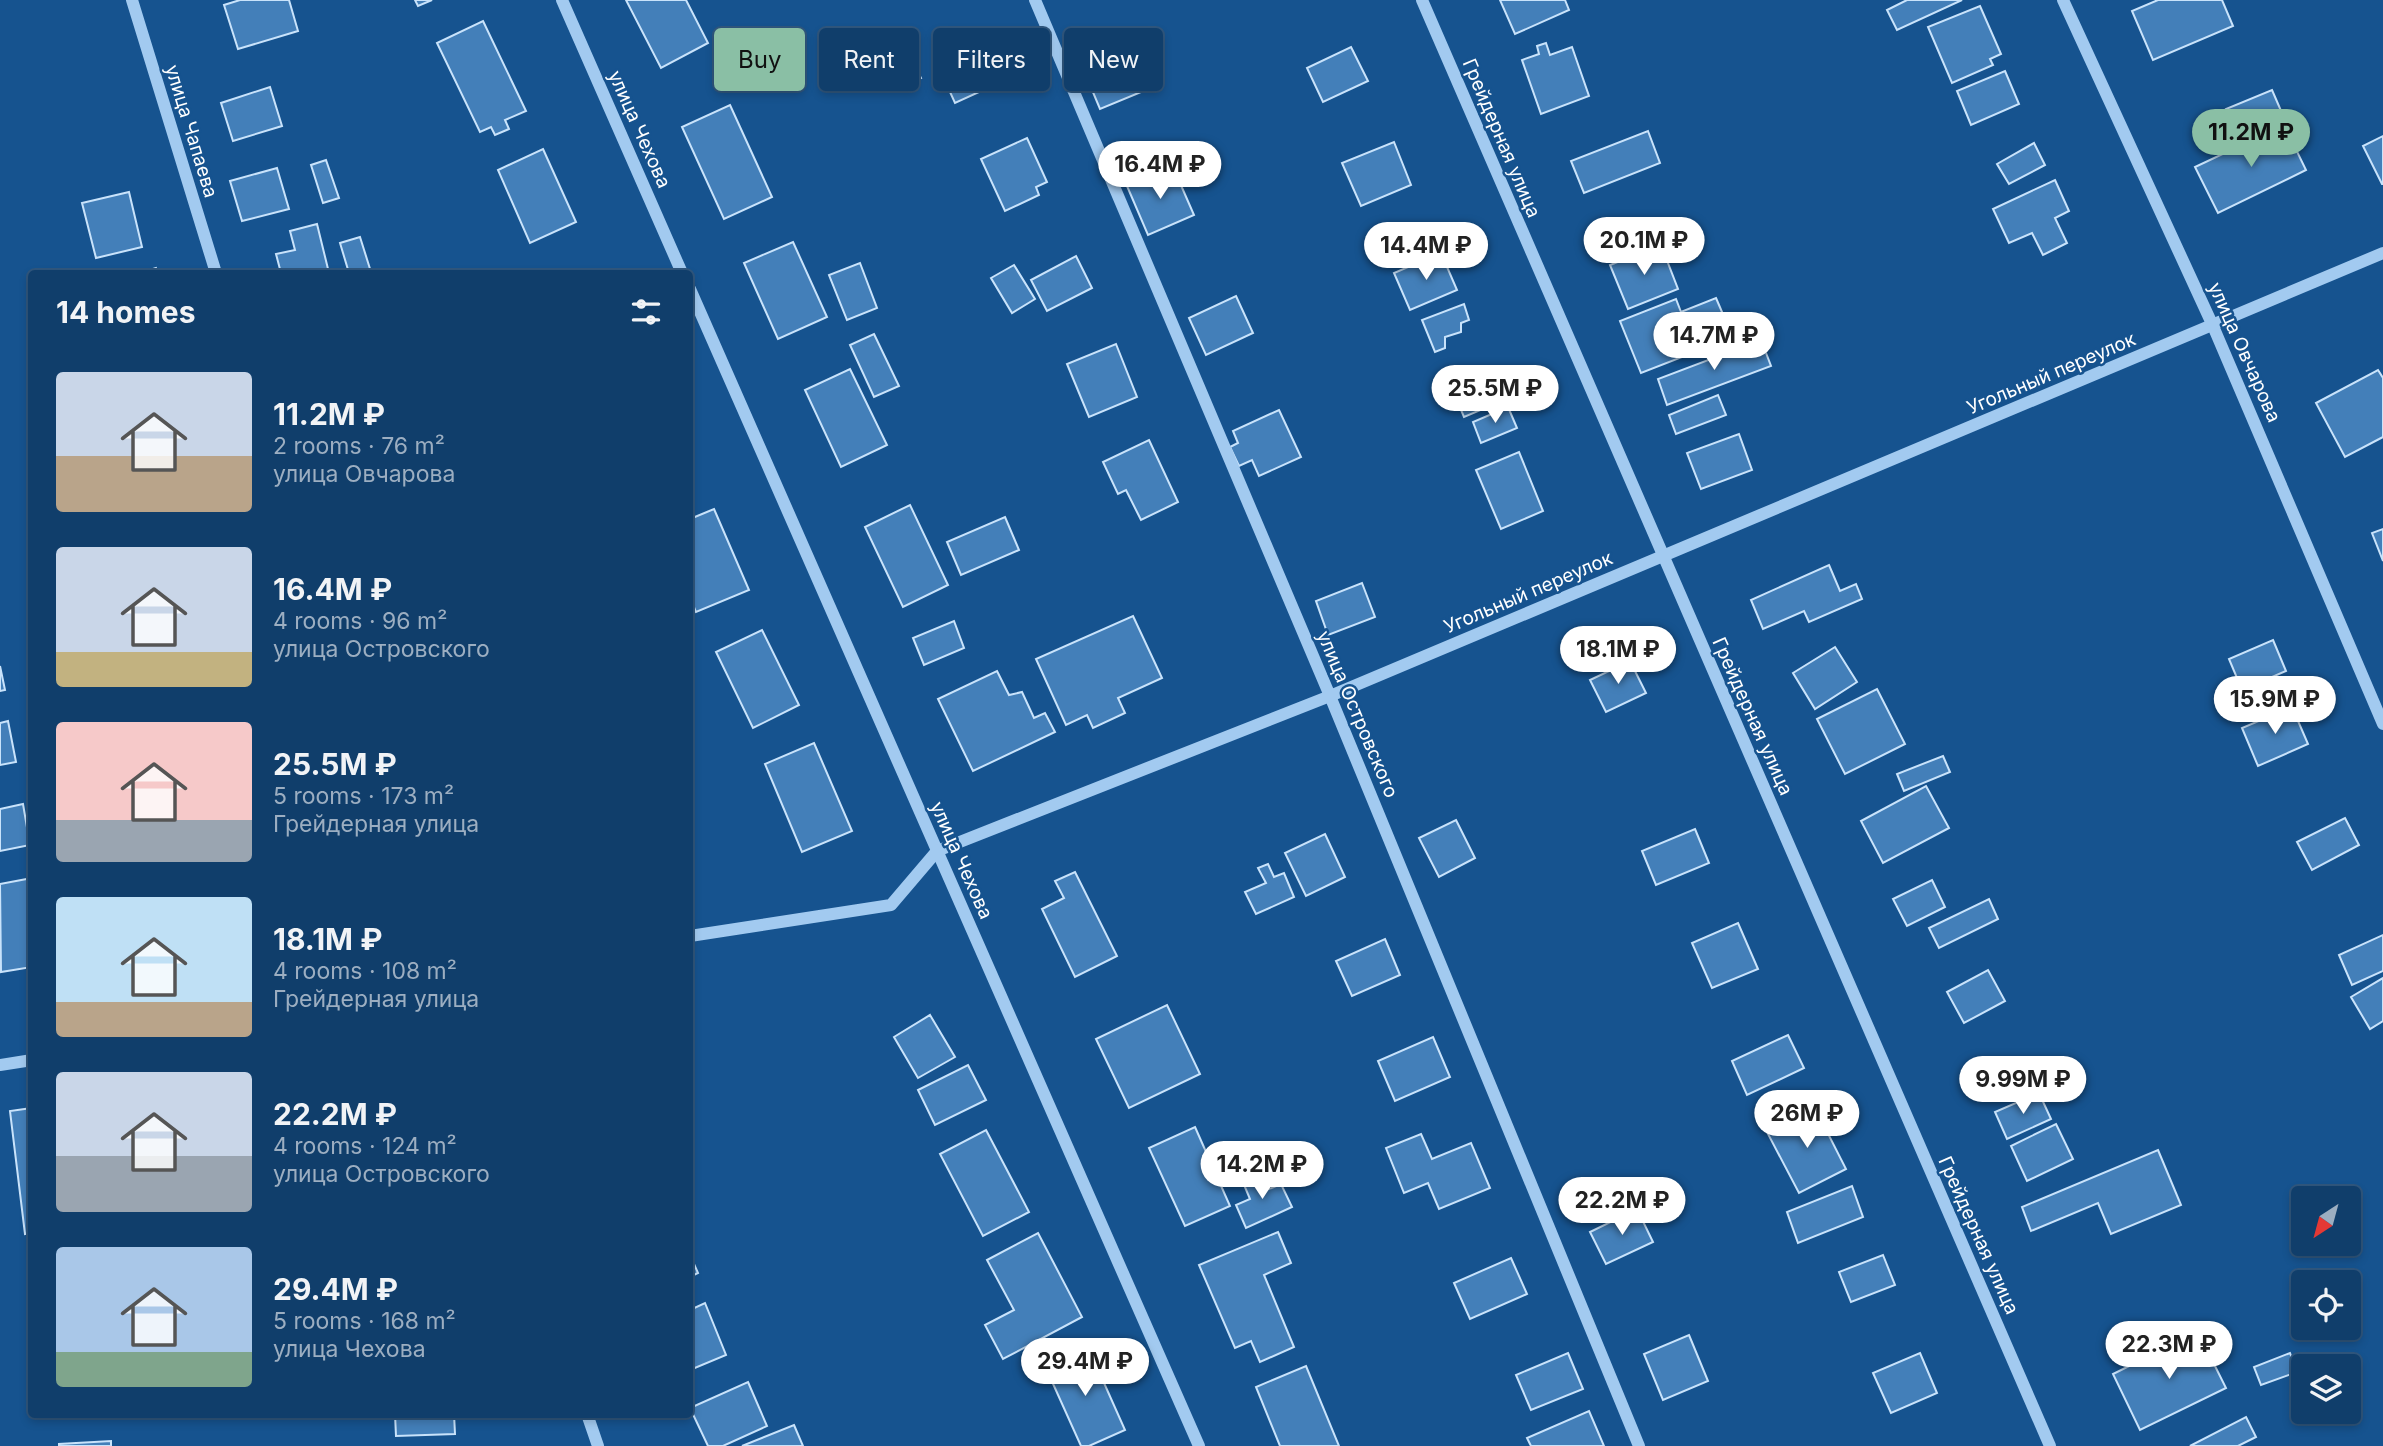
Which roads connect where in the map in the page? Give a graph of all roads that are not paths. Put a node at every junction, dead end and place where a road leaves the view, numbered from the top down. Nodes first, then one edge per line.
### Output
1 (132, 0) edge
2 (562, 0) edge
3 (1035, 0) edge
4 (1422, 0) edge
5 (2063, 0) edge
6 (2383, 254) edge
7 (215, 270) edge
8 (681, 270) edge
9 (693, 296) edge
10 (2213, 326) junction
11 (1662, 556) junction
12 (1330, 696) junction
13 (2383, 724) edge
14 (937, 851) junction
15 (693, 936) edge
16 (28, 1060) edge
17 (0, 1065) edge
18 (588, 1418) edge
19 (598, 1446) edge
20 (1199, 1446) edge
21 (1639, 1446) edge
22 (2050, 1446) edge

1 - 7 street, улица Чапаева
2 - 8 street, улица Чехова
3 - 12 street, улица Островского
4 - 11 street, Грейдерная улица
5 - 10 street, улица Овчарова
6 - 10 street, Угольный переулок
9 - 14 street, улица Чехова
10 - 11 street, Угольный переулок
10 - 13 street, улица Овчарова
11 - 12 street, Угольный переулок
11 - 22 street, Грейдерная улица
12 - 14 street, Угольный переулок
12 - 21 street, улица Островского
14 - 15 street, Угольный переулок
14 - 20 street, улица Чехова
16 - 17 street
18 - 19 street

